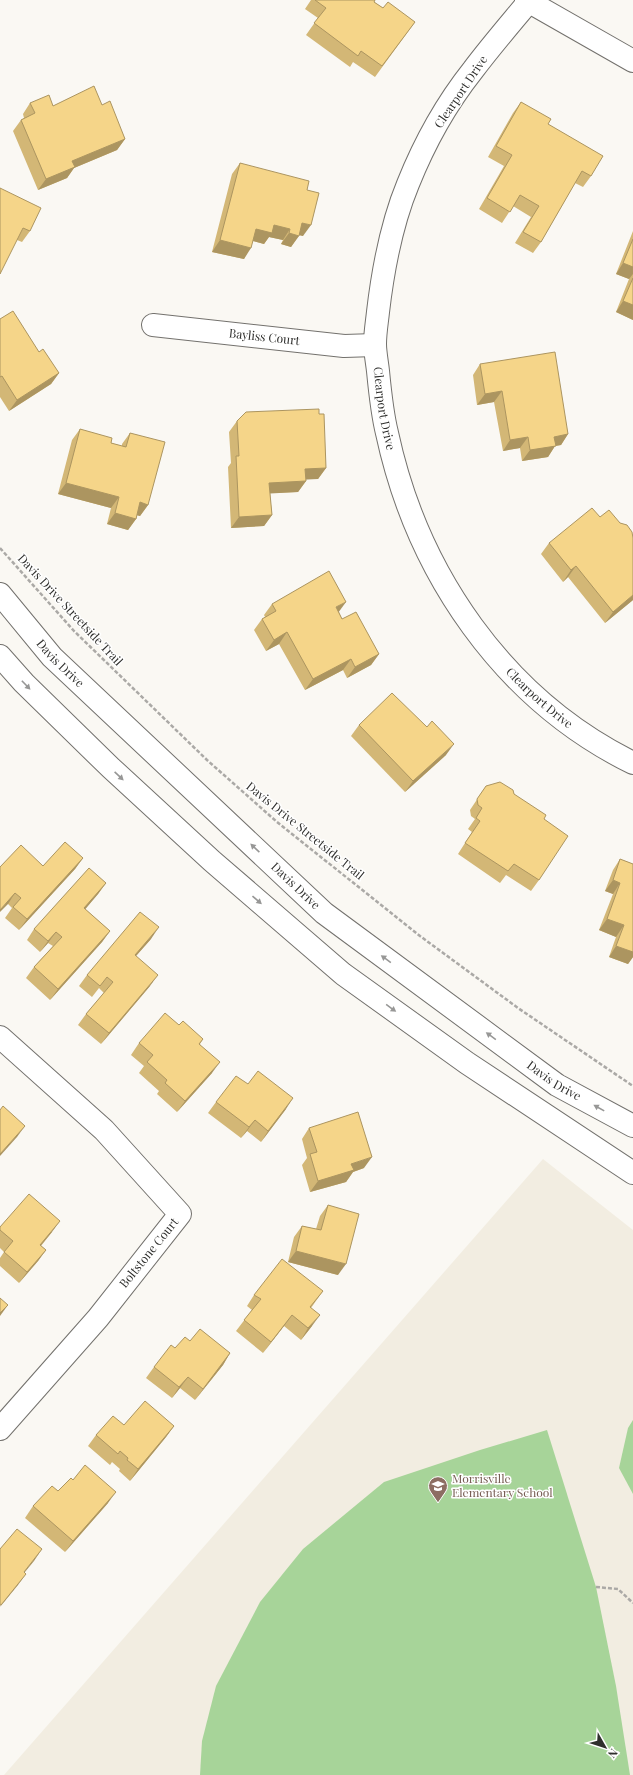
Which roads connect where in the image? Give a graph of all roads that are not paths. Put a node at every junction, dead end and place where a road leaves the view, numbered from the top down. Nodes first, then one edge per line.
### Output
1 (528, 1) edge
2 (633, 61) edge
3 (153, 325) dead end
4 (375, 345) junction
5 (0, 594) edge
6 (0, 656) edge
7 (633, 763) edge
8 (0, 1037) edge
9 (633, 1126) edge
10 (633, 1173) edge
11 (0, 1429) edge

1 - 2 street
1 - 4 street, Clearport Drive
3 - 4 street, Bayliss Court
4 - 7 street, Clearport Drive
9 -> 5 street, Davis Drive
6 -> 10 street
8 - 11 street, Boltstone Court

